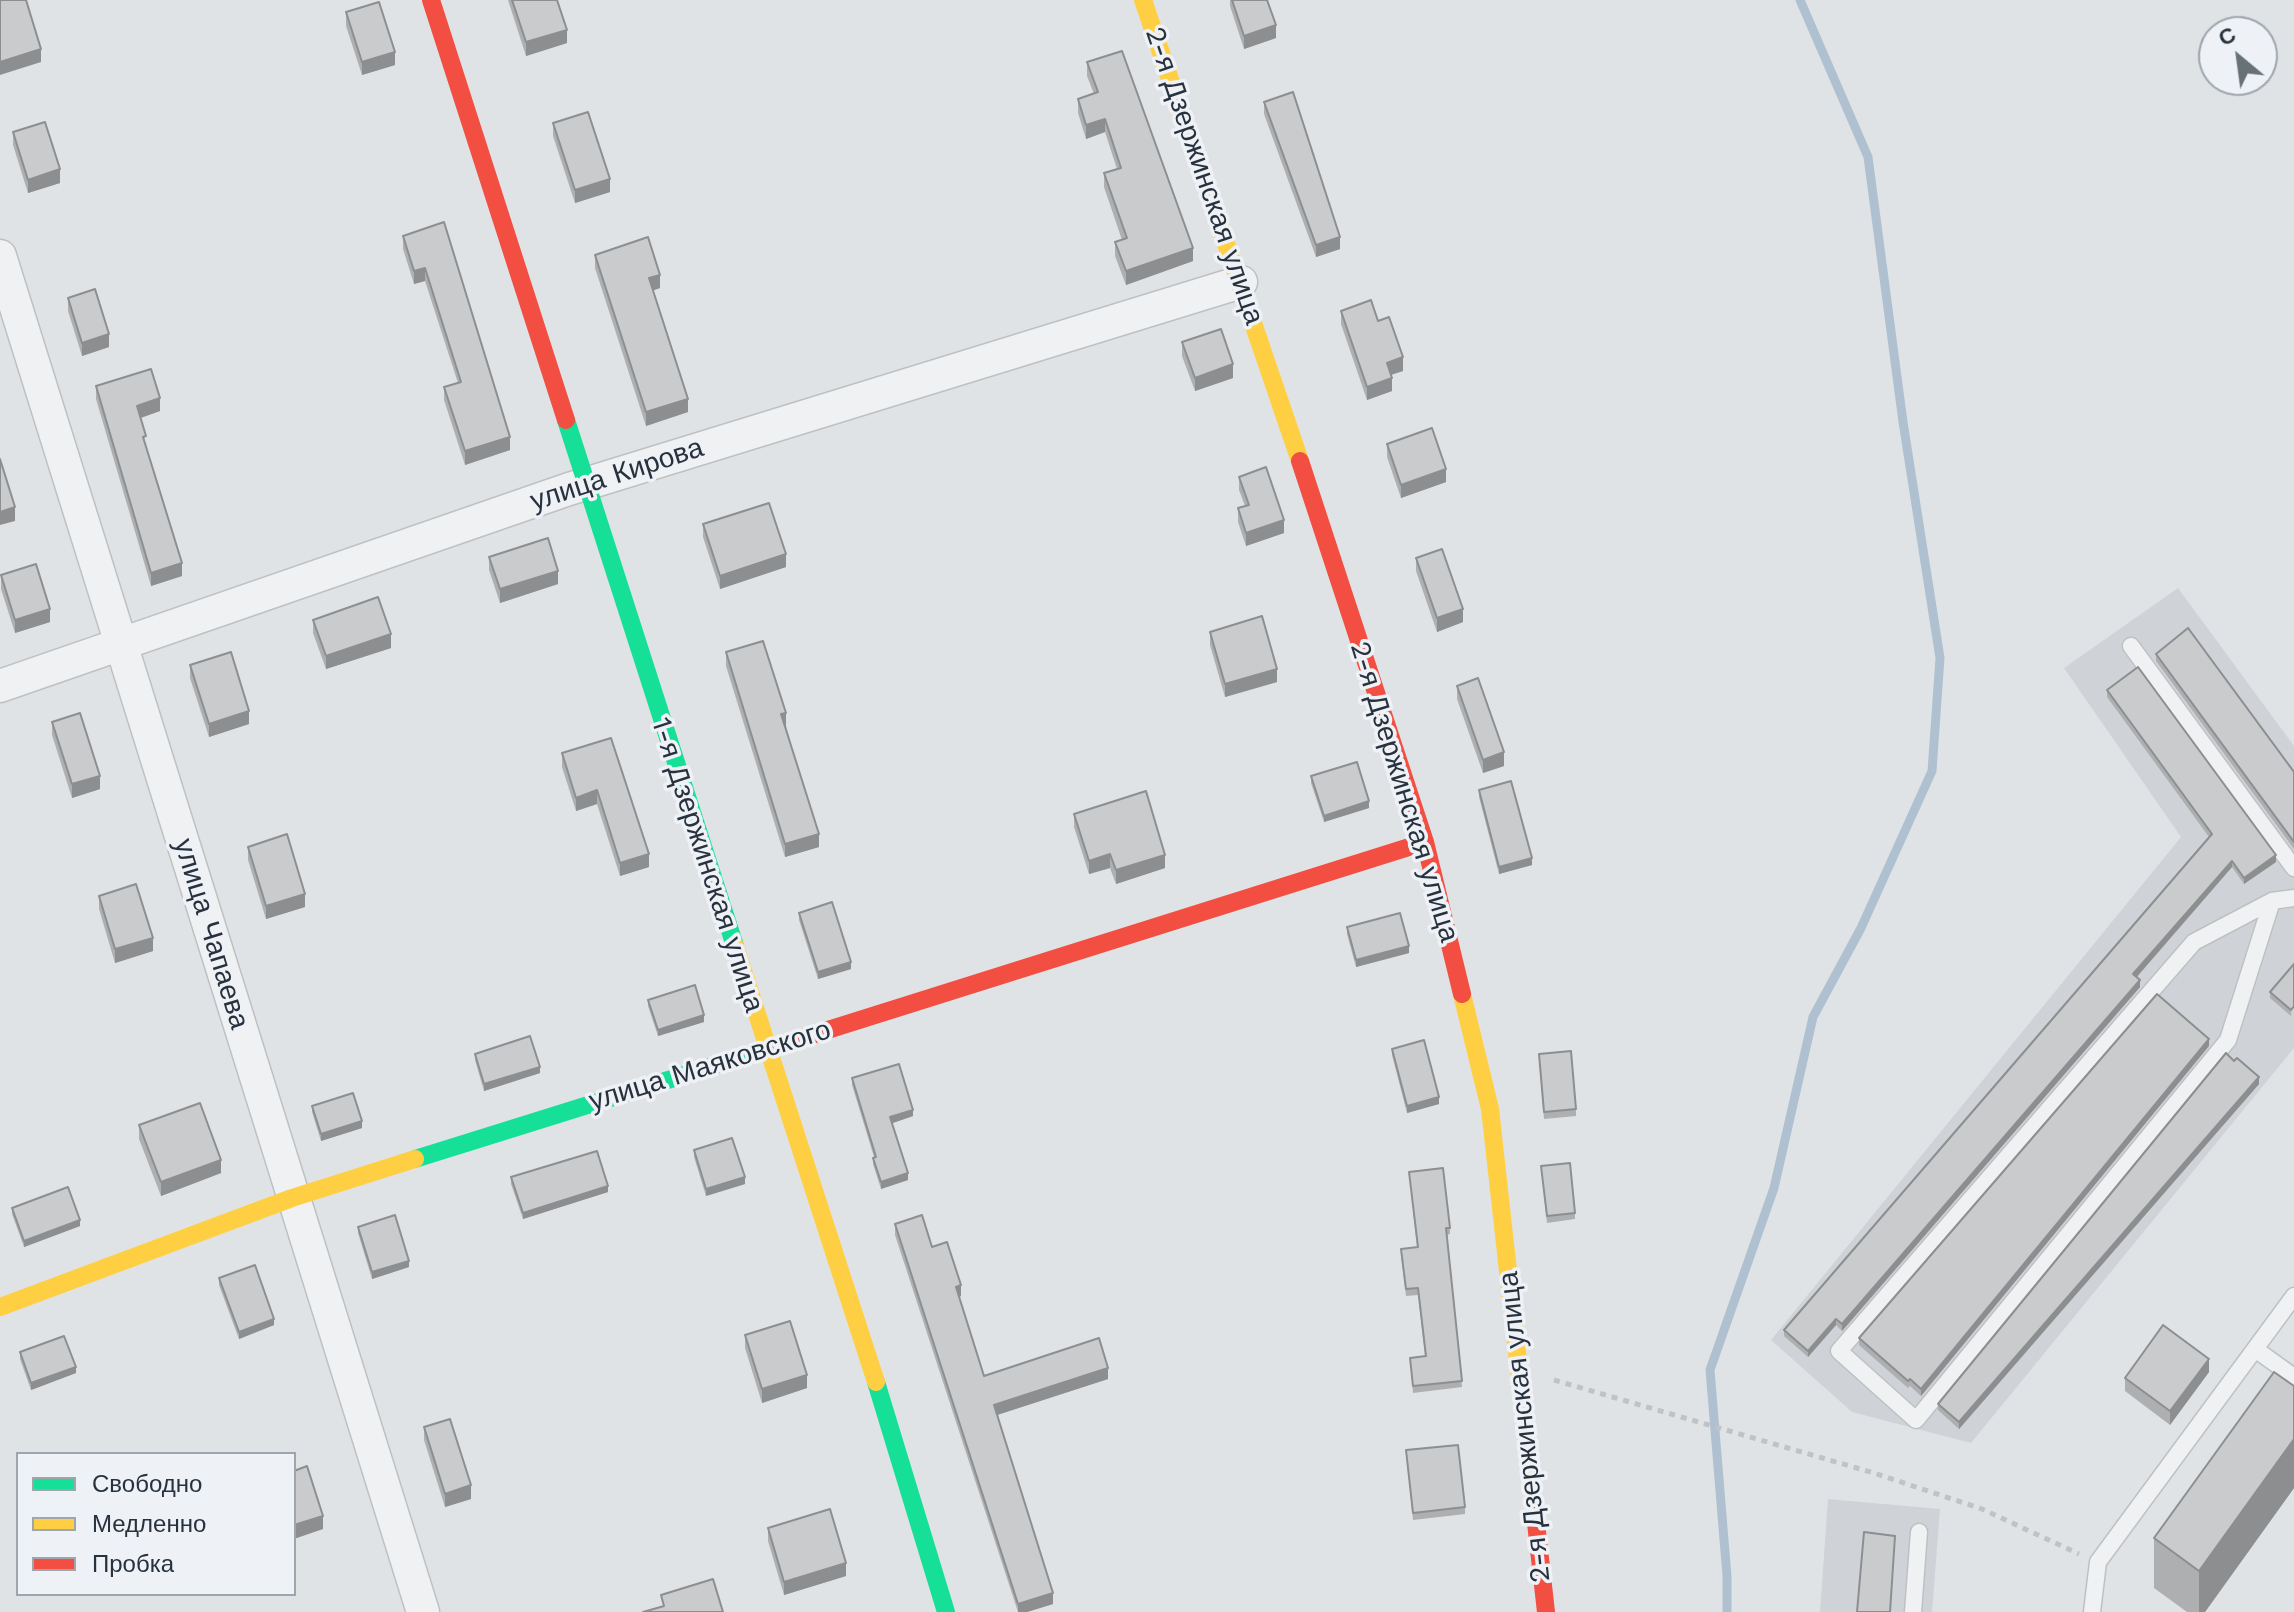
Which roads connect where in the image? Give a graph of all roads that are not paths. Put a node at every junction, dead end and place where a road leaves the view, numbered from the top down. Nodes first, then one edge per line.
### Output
1 (431, 0) edge
2 (1143, 0) edge
3 (0, 256) edge
4 (1241, 282) junction
5 (585, 484) junction
6 (121, 643) junction
7 (2131, 646) dead end
8 (0, 686) edge
9 (1425, 842) junction
10 (2294, 868) edge
11 (2294, 898) edge
12 (2272, 901) junction
13 (766, 1048) junction
14 (292, 1198) junction
15 (2294, 1296) edge
16 (0, 1307) edge
17 (2255, 1349) junction
18 (2294, 1377) edge
19 (1919, 1532) dead end
20 (423, 1612) edge
21 (946, 1612) edge
22 (1546, 1612) edge
23 (1913, 1612) edge
24 (2092, 1612) edge

1 - 5 street, 1-я Дзержинская улица
2 - 4 street, 2-я Дзержинская улица
3 - 6 street, улица Чапаева
4 - 5 street, улица Кирова
4 - 9 street, 2-я Дзержинская улица
5 - 6 street, улица Кирова
5 - 13 street, 1-я Дзержинская улица
6 - 8 street, улица Кирова
6 - 14 street, улица Чапаева
7 - 10 lane
9 - 13 street, улица Маяковского
9 - 22 street, 2-я Дзержинская улица
11 - 12 lane
12 - 12 lane
13 - 14 street, улица Маяковского
13 - 21 street, 1-я Дзержинская улица
14 - 16 street, улица Маяковского
14 - 20 street, улица Чапаева
15 - 17 lane
17 - 18 lane
17 - 24 lane
19 - 23 lane

